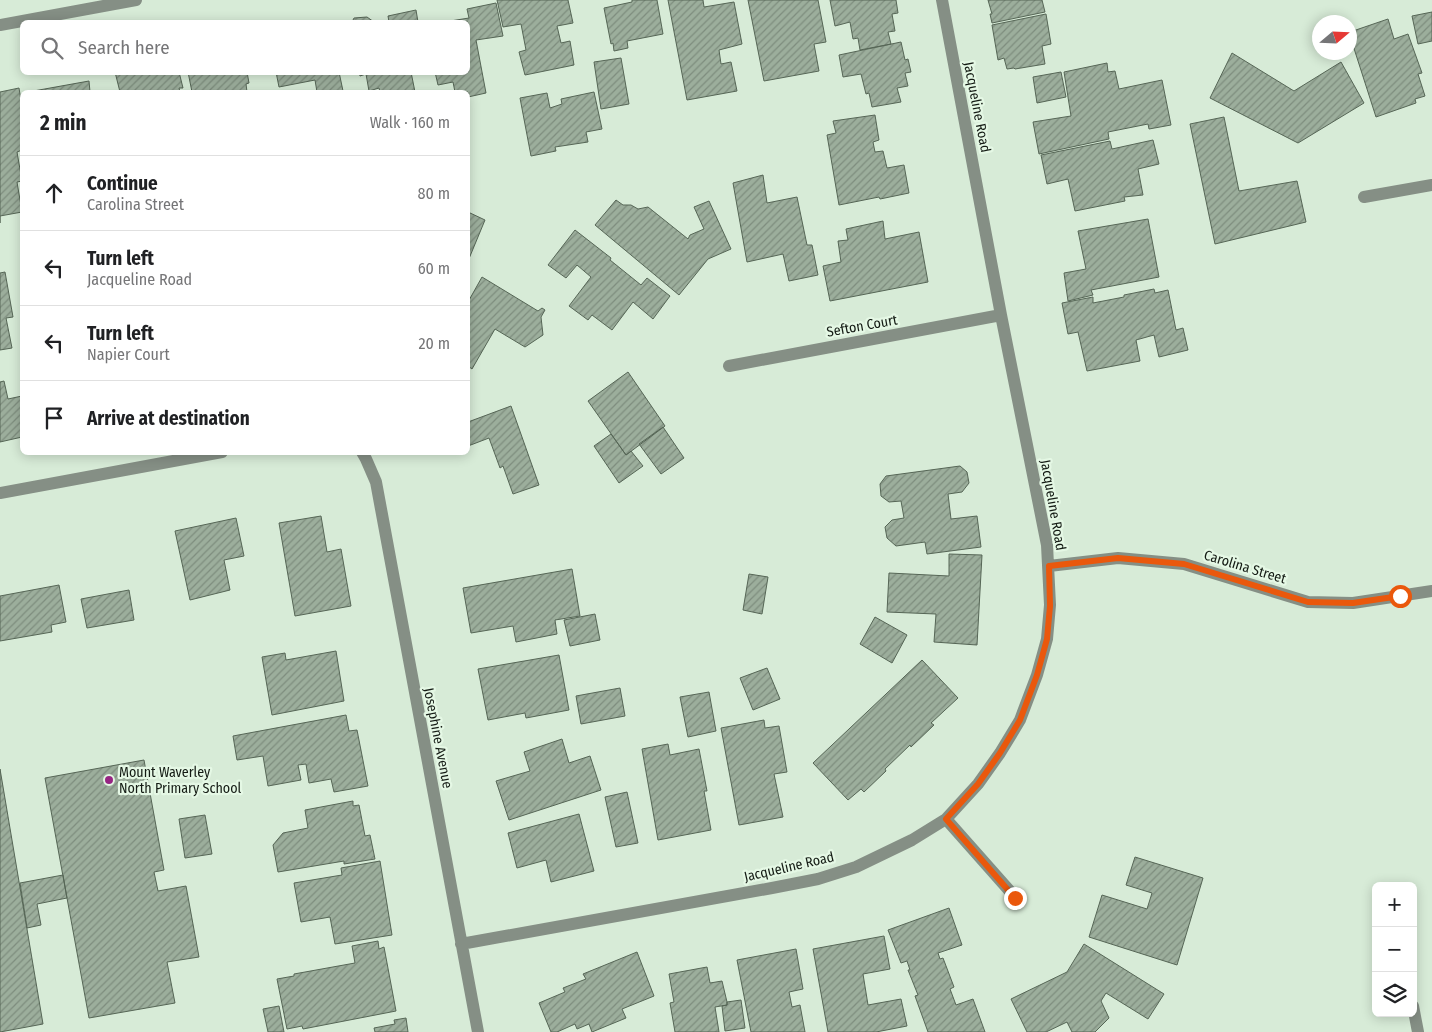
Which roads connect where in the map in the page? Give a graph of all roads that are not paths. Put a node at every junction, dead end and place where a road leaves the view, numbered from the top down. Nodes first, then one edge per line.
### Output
1 (136, 0) edge
2 (942, 0) edge
3 (27, 20) edge
4 (20, 21) edge
5 (0, 25) edge
6 (1432, 185) edge
7 (1364, 197) dead end
8 (1001, 315) junction
9 (729, 366) dead end
10 (206, 455) edge
11 (364, 455) edge
12 (0, 493) edge
13 (1049, 566) junction
14 (1432, 591) edge
15 (946, 819) junction
16 (1015, 898) dead end
17 (461, 944) junction
18 (1415, 1017) edge
19 (478, 1032) edge
20 (1418, 1032) edge

1 - 3 street
2 - 8 street, Jacqueline Road
4 - 5 street
6 - 7 street
8 - 9 street, Sefton Court
8 - 13 street, Jacqueline Road
10 - 12 street
11 - 17 street, Josephine Avenue
13 - 14 street, Carolina Street
13 - 15 street, Jacqueline Road
15 - 16 street
15 - 17 street, Jacqueline Road
17 - 19 street, Josephine Avenue
18 - 20 street

